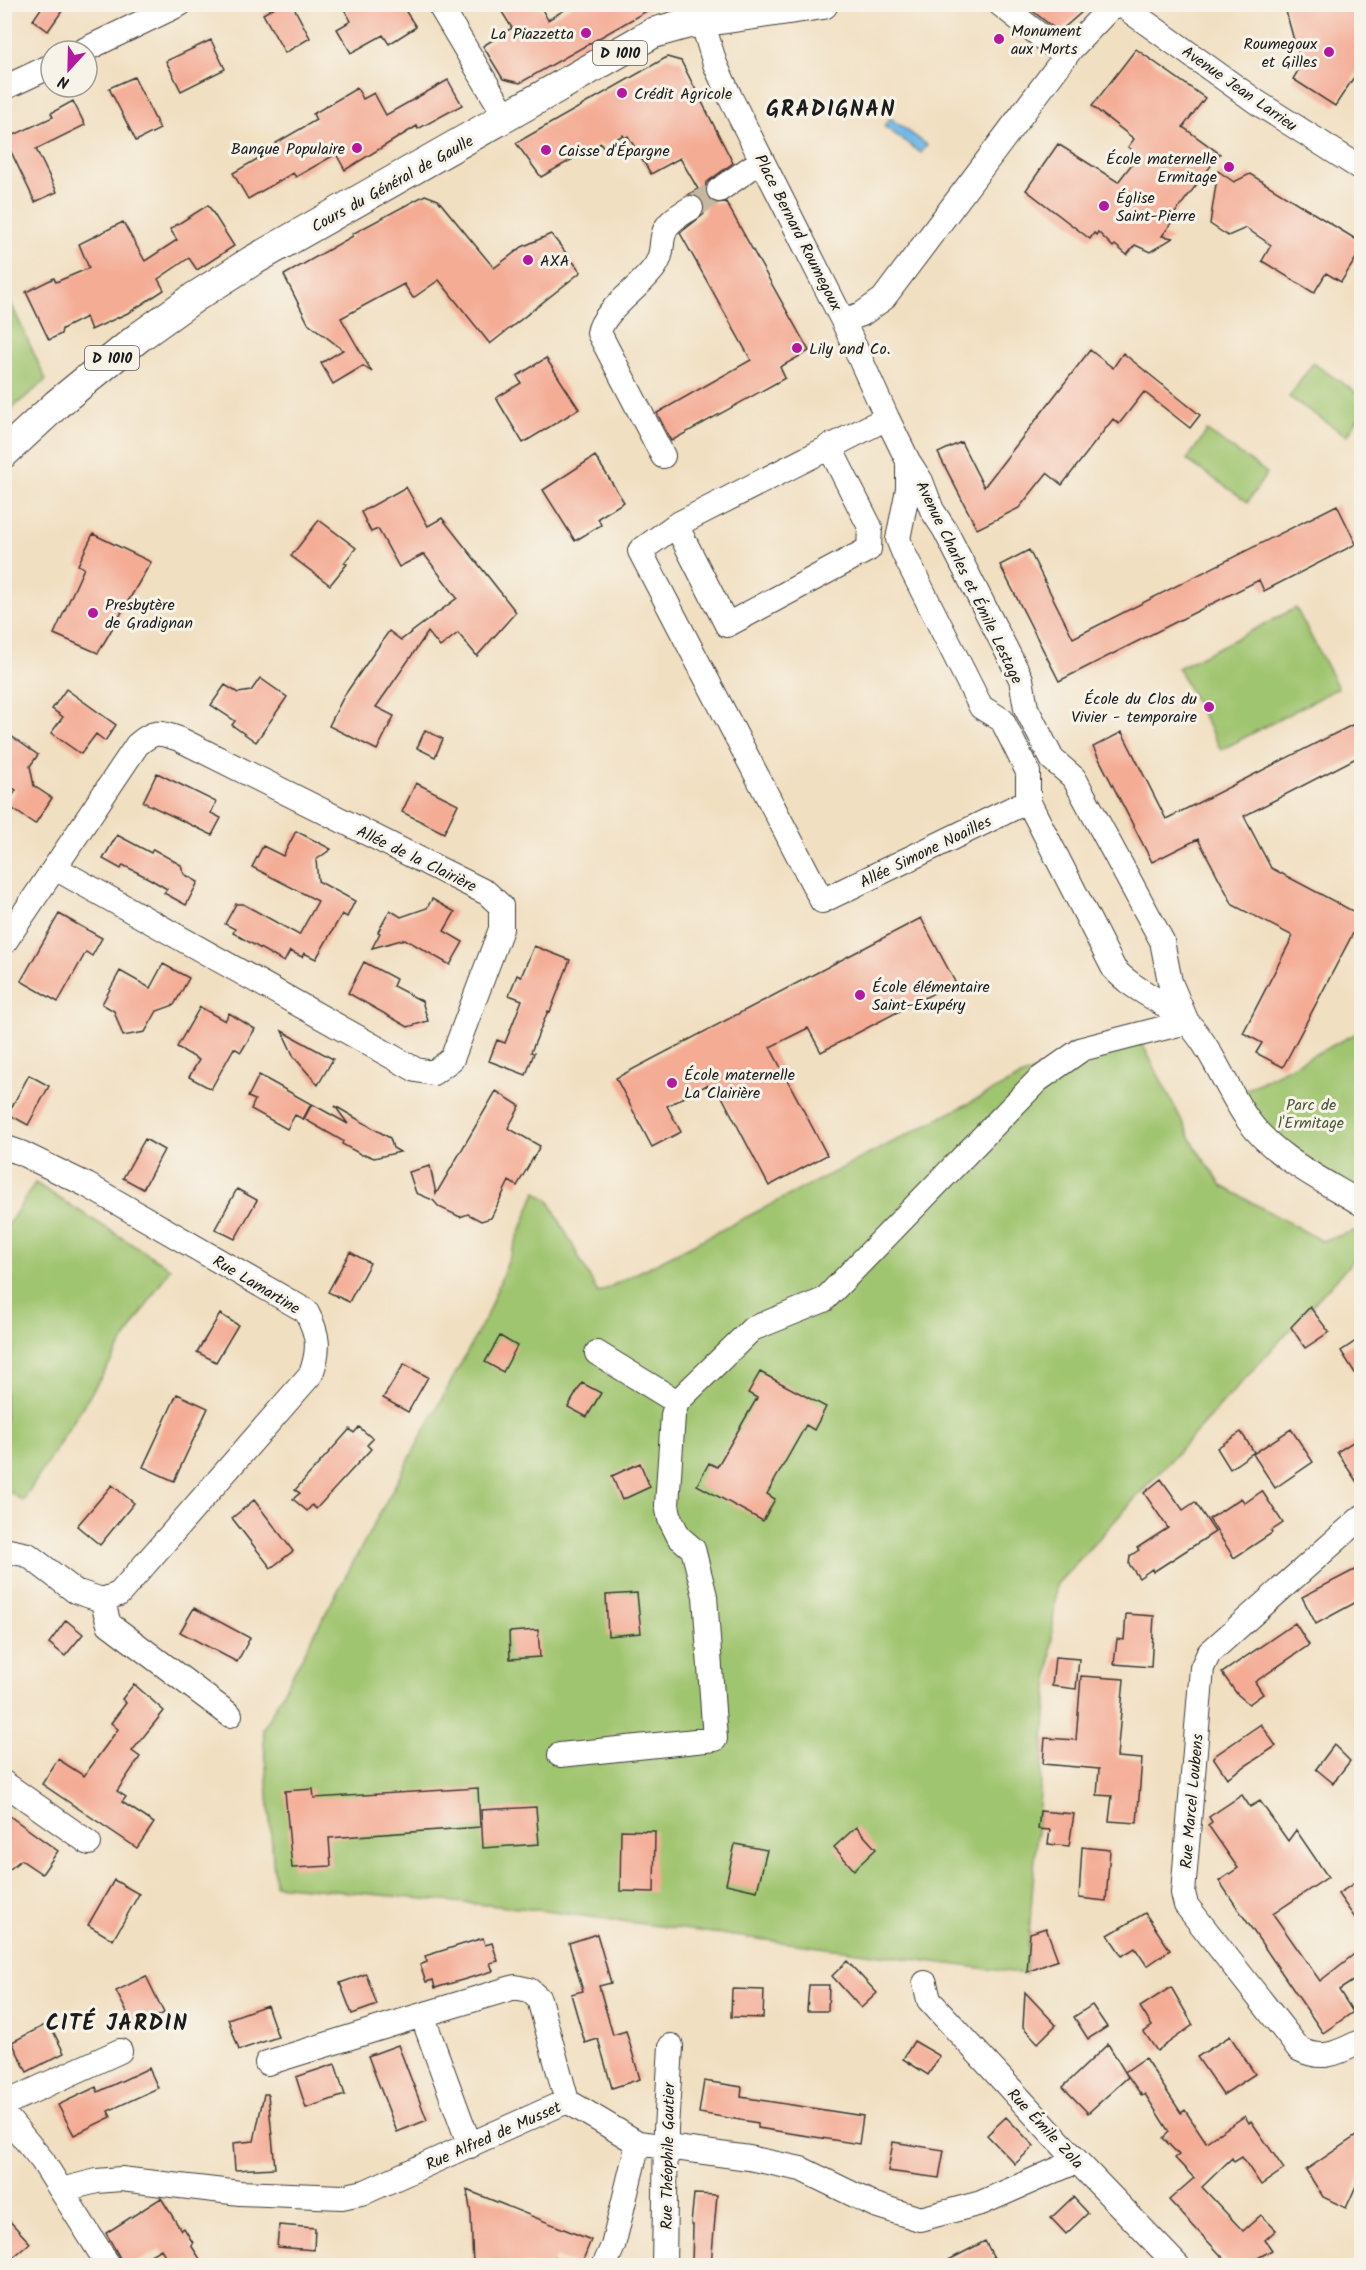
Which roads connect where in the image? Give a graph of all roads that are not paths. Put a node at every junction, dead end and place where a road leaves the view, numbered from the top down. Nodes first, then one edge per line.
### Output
1 (180, 4) edge
2 (439, 4) edge
3 (823, 4) edge
4 (1000, 4) edge
5 (1114, 4) edge
6 (1120, 4) edge
7 (699, 13) edge
8 (99, 43) edge
9 (1069, 53) junction
10 (39, 72) edge
11 (4, 88) edge
12 (501, 121) junction
13 (762, 160) junction
14 (1362, 169) edge
15 (719, 190) tunnel mouth
16 (691, 208) tunnel mouth
17 (843, 321) junction
18 (887, 418) junction
19 (829, 446) junction
20 (4, 453) edge
21 (663, 456) dead end
22 (908, 461) junction
23 (932, 510) junction
24 (903, 516) junction
25 (676, 525) junction
26 (1028, 801) junction
27 (55, 868) junction
28 (4, 943) edge
29 (1168, 972) junction
30 (1141, 991) junction
31 (1186, 1022) junction
32 (4, 1148) edge
33 (1362, 1204) edge
34 (597, 1353) dead end
35 (677, 1402) junction
36 (1362, 1517) edge
37 (5, 1550) edge
38 (102, 1600) junction
39 (230, 1715) dead end
40 (560, 1755) dead end
41 (4, 1783) edge
42 (89, 1843) dead end
43 (924, 1983) dead end
44 (422, 2015) junction
45 (1362, 2041) edge
46 (671, 2046) dead end
47 (120, 2051) dead end
48 (267, 2063) dead end
49 (567, 2101) junction
50 (4, 2104) edge
51 (4, 2114) edge
52 (638, 2143) junction
53 (471, 2146) junction
54 (668, 2148) junction
55 (1077, 2161) junction
56 (61, 2190) junction
57 (109, 2265) edge
58 (604, 2265) edge
59 (664, 2265) edge
60 (1178, 2265) edge

1 - 8 street
2 - 12 street
3 - 7 main road, Cours du Général de Gaulle / D 1010
4 - 9 street
5 - 9 street, Place Bernard Roumegoux
6 - 14 street, Avenue Jean Larrieu
7 - 12 main road, Cours du Général de Gaulle / D 1010
7 - 13 street, Place Bernard Roumegoux
9 - 17 street, Place Bernard Roumegoux
10 - 11 street
12 - 20 main road, Cours du Général de Gaulle / D 1010
13 - 15 street
13 - 17 street, Place Bernard Roumegoux
16 - 21 street
17 - 18 street, Avenue Charles et Émile Lestage
18 - 19 street
18 - 22 street, Avenue Charles et Émile Lestage
19 - 25 street
19 - 25 street
22 - 23 street, Avenue Charles et Émile Lestage
22 - 24 street, Avenue Charles et Émile Lestage
23 - 24 street
23 - 29 street, Avenue Charles et Émile Lestage
24 - 26 street, Avenue Charles et Émile Lestage
25 - 26 street, Allée Simone Noailles
26 - 30 street, Avenue Charles et Émile Lestage
27 - 27 street, Allée de la Clairière
27 - 28 street, Allée de la Clairière
29 - 30 street
29 - 31 street, Avenue Charles et Émile Lestage
30 - 31 street, Avenue Charles et Émile Lestage
31 - 33 street, Avenue Charles et Émile Lestage
31 - 35 street
32 - 38 street, Rue Lamartine
34 - 35 street
35 - 40 street
36 - 45 street, Rue Marcel Loubens
37 - 38 street
38 - 39 street
41 - 42 street
43 - 55 street, Rue Émile Zola
44 - 48 street
44 - 49 street
44 - 53 street
46 - 54 street, Rue Théophile Gautier
47 - 50 street
49 - 52 street, Rue Alfred de Musset
49 - 53 street, Rue Alfred de Musset
51 - 56 street
52 - 54 street, Rue Alfred de Musset
52 - 58 street
53 - 56 street, Rue Alfred de Musset
54 - 55 street, Rue Alfred de Musset
54 - 59 street, Rue Théophile Gautier
55 - 60 street, Rue Émile Zola
56 - 57 street

